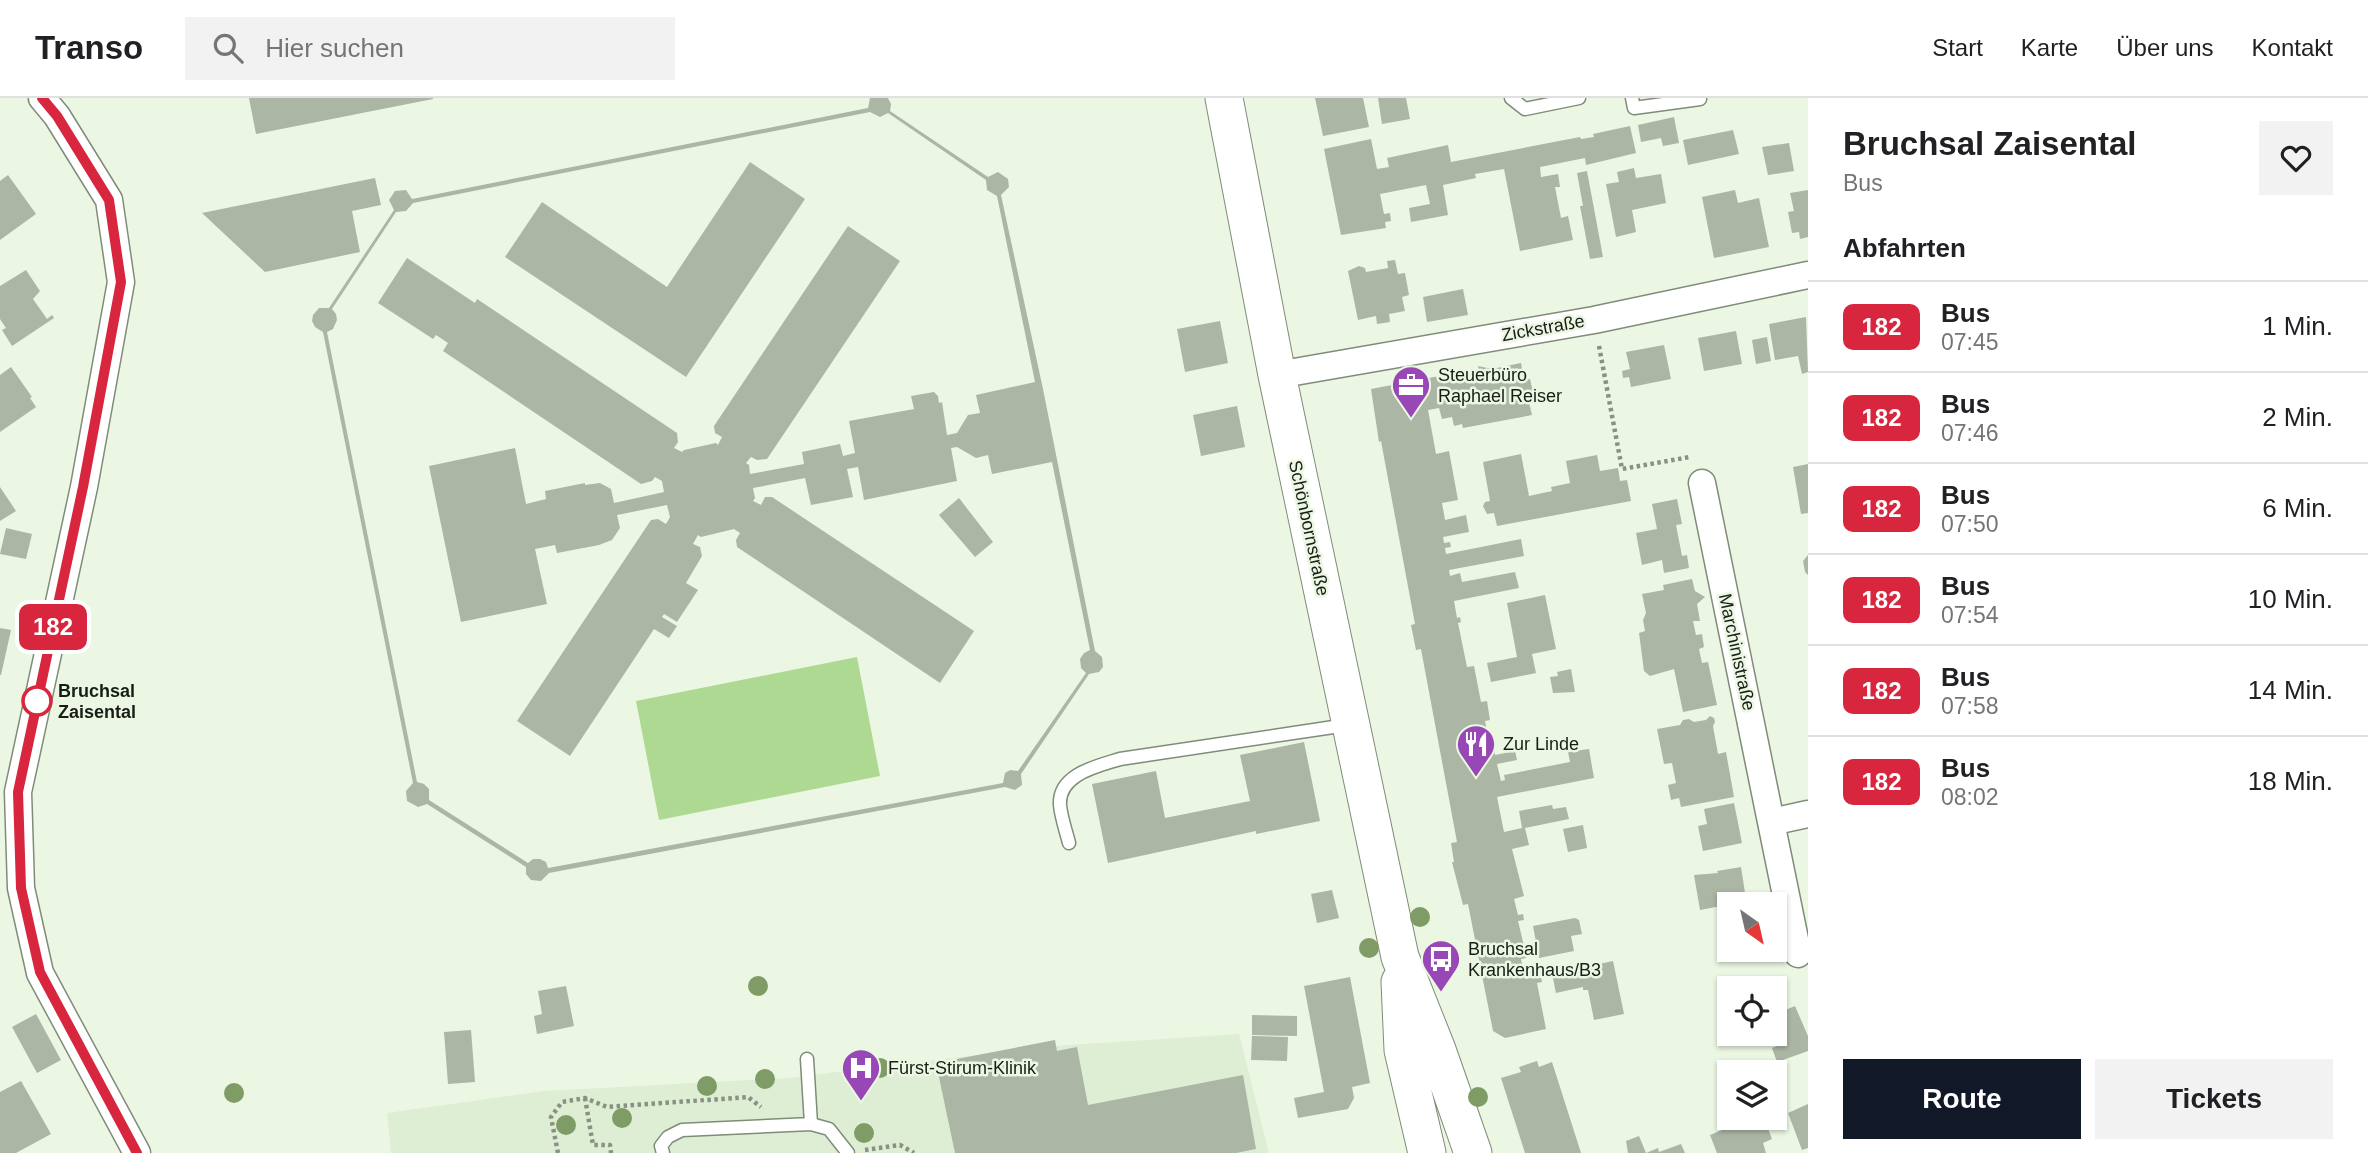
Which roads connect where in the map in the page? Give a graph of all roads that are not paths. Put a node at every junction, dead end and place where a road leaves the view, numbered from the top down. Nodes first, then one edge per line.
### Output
1 (42, 98) edge
2 (1224, 98) edge
3 (1511, 98) edge
4 (1580, 98) edge
5 (1632, 98) edge
6 (1700, 99) edge
7 (1808, 275) edge
8 (1277, 375) junction
9 (1702, 483) road end
10 (1351, 725) junction
11 (9, 794) edge
12 (1808, 814) edge
13 (1772, 821) junction
14 (1069, 843) dead end
15 (1798, 954) dead end
16 (1400, 957) junction
17 (807, 1059) dead end
18 (811, 1124) junction
19 (1472, 1148) edge
20 (137, 1153) edge
21 (663, 1153) edge
22 (848, 1153) edge
23 (1428, 1153) edge

1 - 11 street
2 - 8 main road, Schönbornstraße
3 - 4 lane
5 - 6 lane
7 - 8 street, Zickstraße
8 - 10 main road, Schönbornstraße
9 - 13 street, Marchinistraße
10 - 14 lane
10 - 16 main road, Schönbornstraße
11 - 20 street
12 - 13 street
13 - 15 street, Marchinistraße
16 - 19 main road, Schönbornstraße
16 - 23 main road, Schönbornstraße
17 - 18 lane
18 - 21 lane
18 - 22 lane
19 - 23 street

